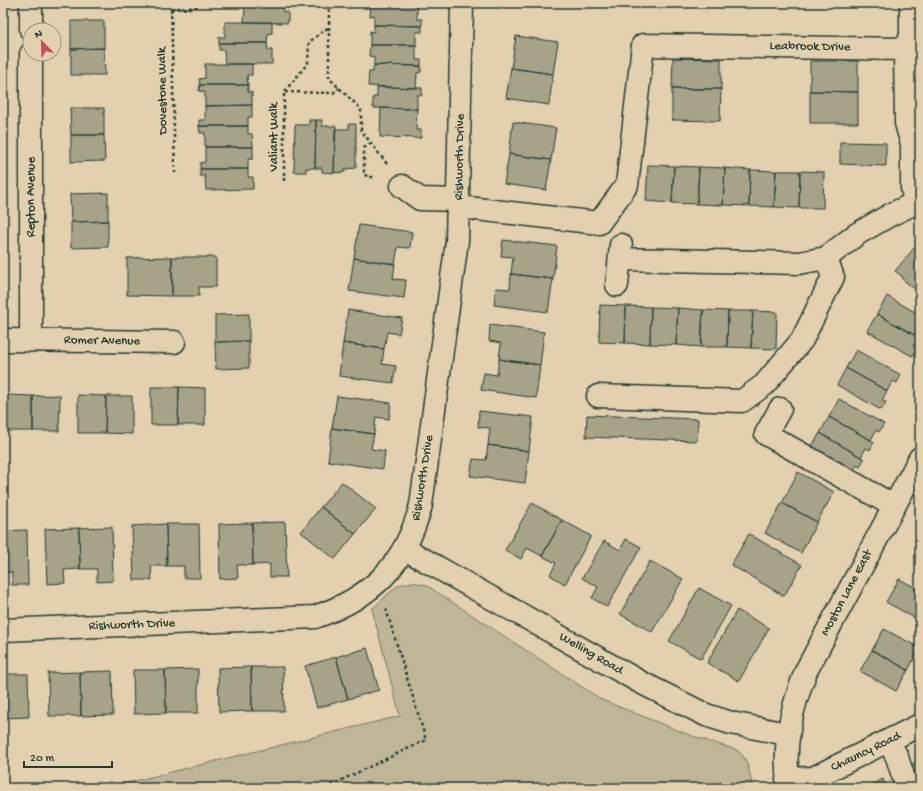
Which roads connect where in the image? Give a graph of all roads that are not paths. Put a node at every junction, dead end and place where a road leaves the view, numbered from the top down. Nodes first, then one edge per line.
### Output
1 (31, 3) edge
2 (462, 3) edge
3 (911, 3) edge
4 (31, 22) edge
5 (905, 48) junction
6 (31, 62) edge
7 (402, 186) road end
8 (918, 203) edge
9 (459, 204) junction
10 (826, 258) junction
11 (617, 285) dead end
12 (3, 340) edge
13 (31, 340) junction
14 (174, 342) dead end
15 (598, 396) dead end
16 (780, 409) dead end
17 (920, 458) edge
18 (894, 506) junction
19 (405, 549) junction
20 (3, 630) edge
21 (920, 725) edge
22 (787, 734) junction
23 (889, 741) junction
24 (788, 784) edge
25 (907, 788) edge

1 - 4 street
2 - 9 street, Rishworth Drive
3 - 5 street
5 - 8 street
5 - 9 street, Leabrook Drive
6 - 13 street, Repton Avenue
7 - 9 street
8 - 10 street
9 - 19 street, Rishworth Drive
10 - 11 street
10 - 15 street
12 - 13 street, Romer Avenue
13 - 14 street, Romer Avenue
16 - 18 street
17 - 18 street, Moston Lane East
18 - 22 street, Moston Lane East
19 - 20 street, Rishworth Drive
19 - 22 street, Welling Road
21 - 23 street, Chauncy Road
22 - 24 street, Moston Lane East
23 - 24 street, Chauncy Road
23 - 25 street

